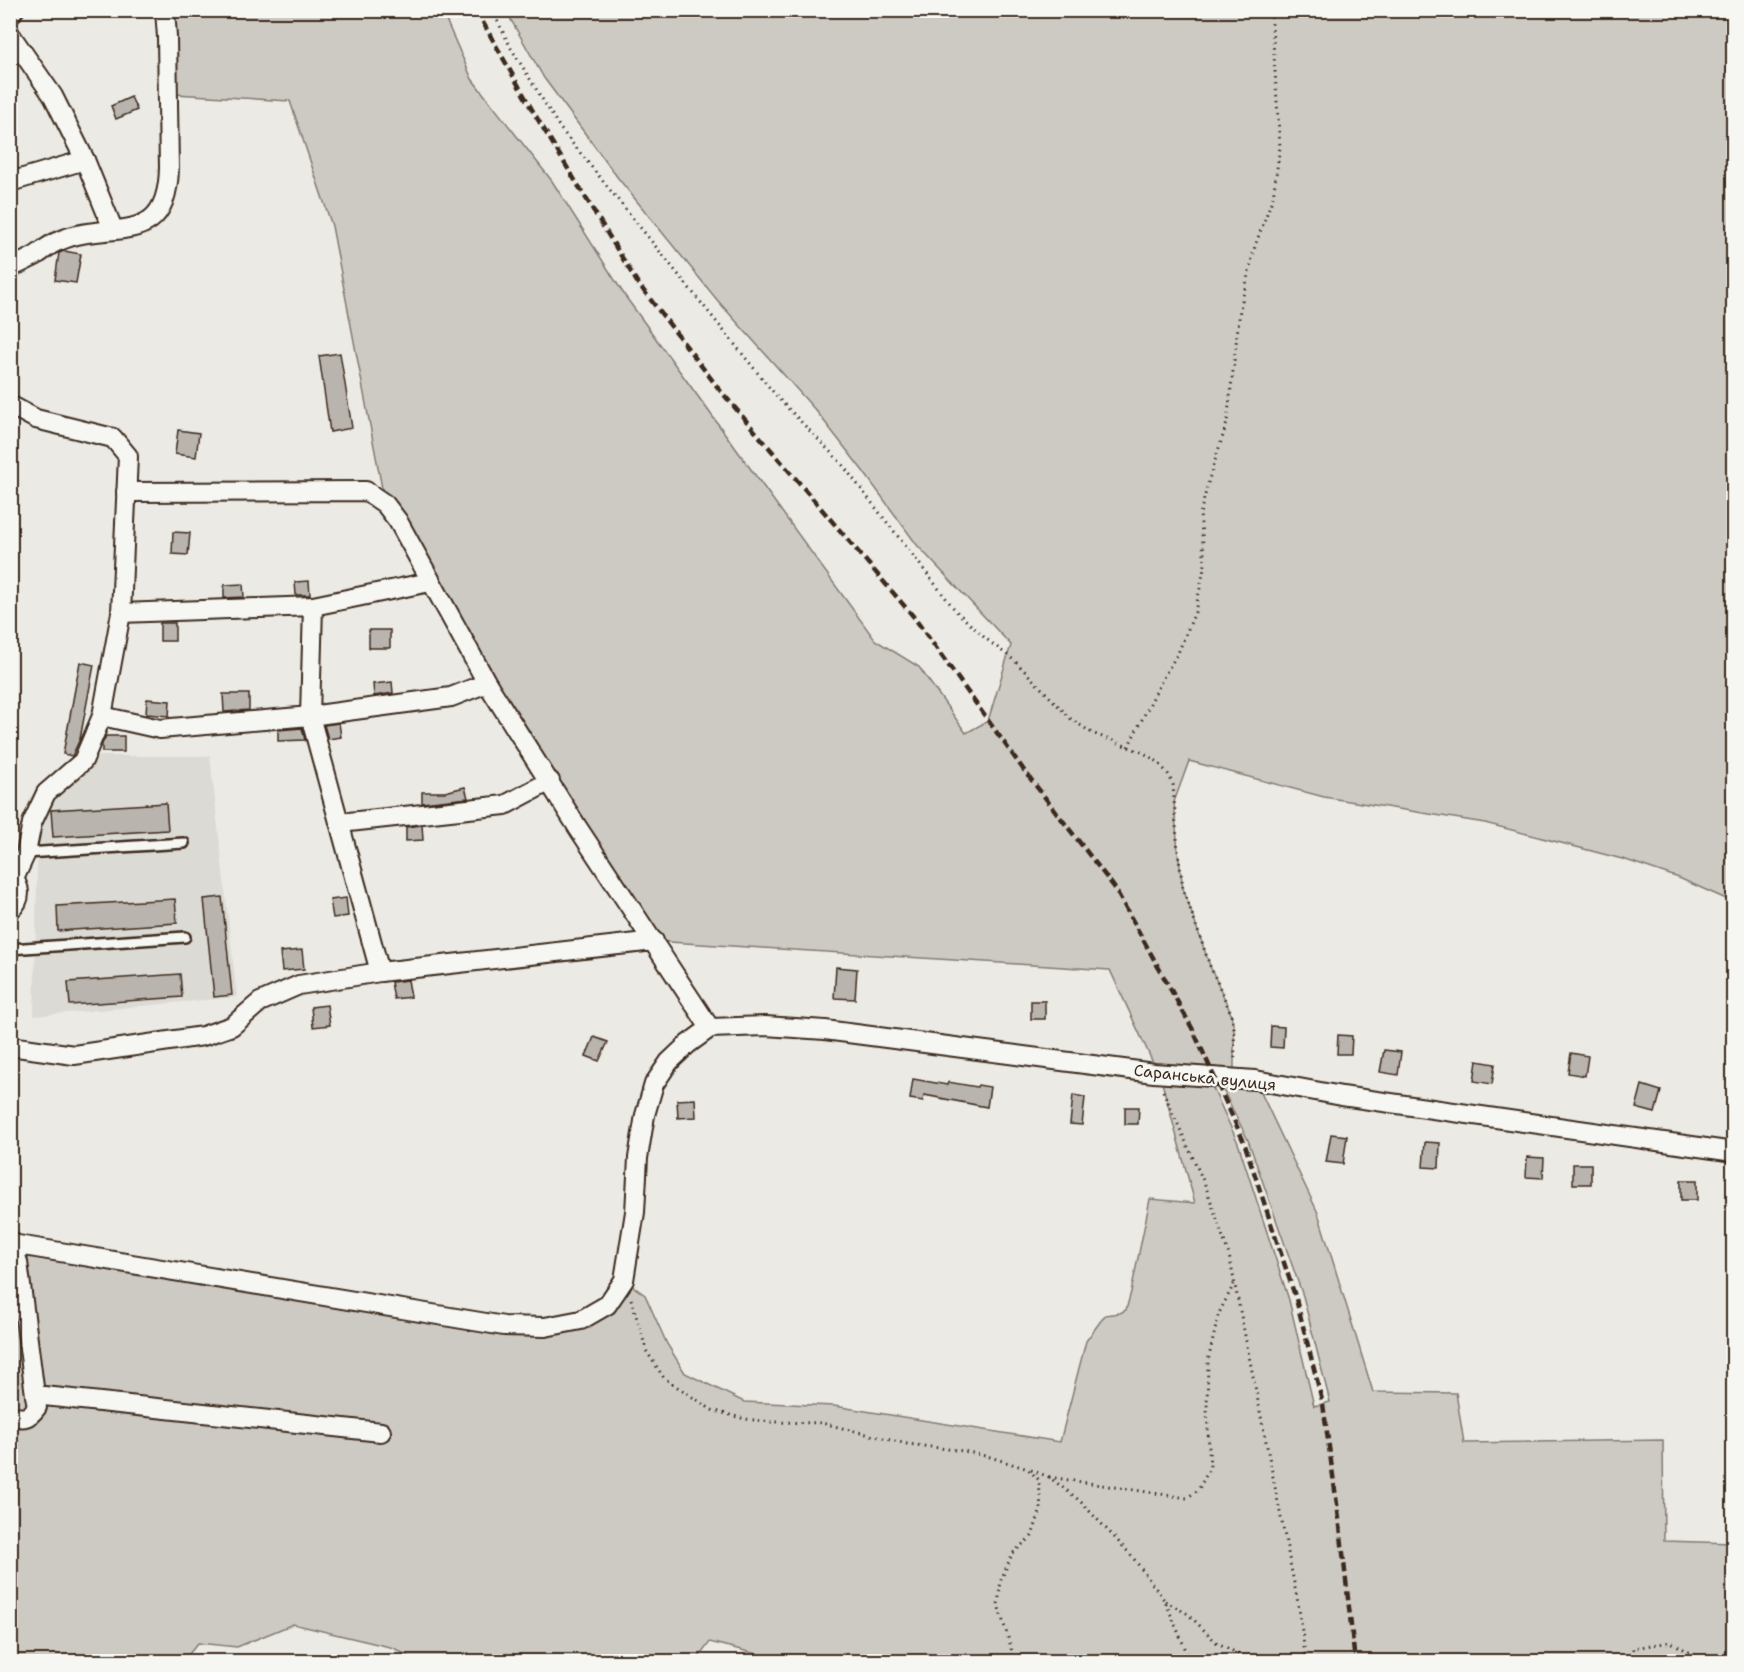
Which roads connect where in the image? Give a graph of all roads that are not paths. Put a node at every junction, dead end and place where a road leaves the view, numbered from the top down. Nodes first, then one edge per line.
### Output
1 (19, 10) edge
2 (165, 10) edge
3 (10, 22) edge
4 (14, 44) edge
5 (85, 160) junction
6 (10, 182) edge
7 (113, 230) junction
8 (10, 268) edge
9 (10, 405) edge
10 (126, 492) junction
11 (430, 582) junction
12 (313, 606) junction
13 (121, 613) junction
14 (487, 683) junction
15 (102, 716) junction
16 (310, 716) junction
17 (550, 782) junction
18 (340, 823) junction
19 (184, 843) dead end
20 (26, 853) junction
21 (12, 877) edge
22 (10, 910) edge
23 (185, 937) dead end
24 (654, 941) junction
25 (10, 949) edge
26 (380, 972) junction
27 (710, 1028) junction
28 (10, 1046) edge
29 (1734, 1152) edge
30 (13, 1251) edge
31 (35, 1395) junction
32 (10, 1415) edge
33 (381, 1432) dead end

1 - 3 lane
2 - 7 street
4 - 5 street
5 - 6 street
5 - 7 street
7 - 8 street
9 - 10 street
10 - 11 street
10 - 13 street
11 - 12 street
11 - 14 street
12 - 13 street
12 - 16 street
13 - 15 street
14 - 16 street
14 - 17 street
15 - 16 street
15 - 20 street
16 - 18 street
17 - 18 street
17 - 24 street
18 - 26 street
19 - 20 lane
20 - 21 street
21 - 22 street
23 - 25 lane
24 - 26 street
24 - 27 street
26 - 28 street
27 - 29 street, Саранська вулиця
27 - 30 street
30 - 31 street
31 - 32 street
31 - 33 street

